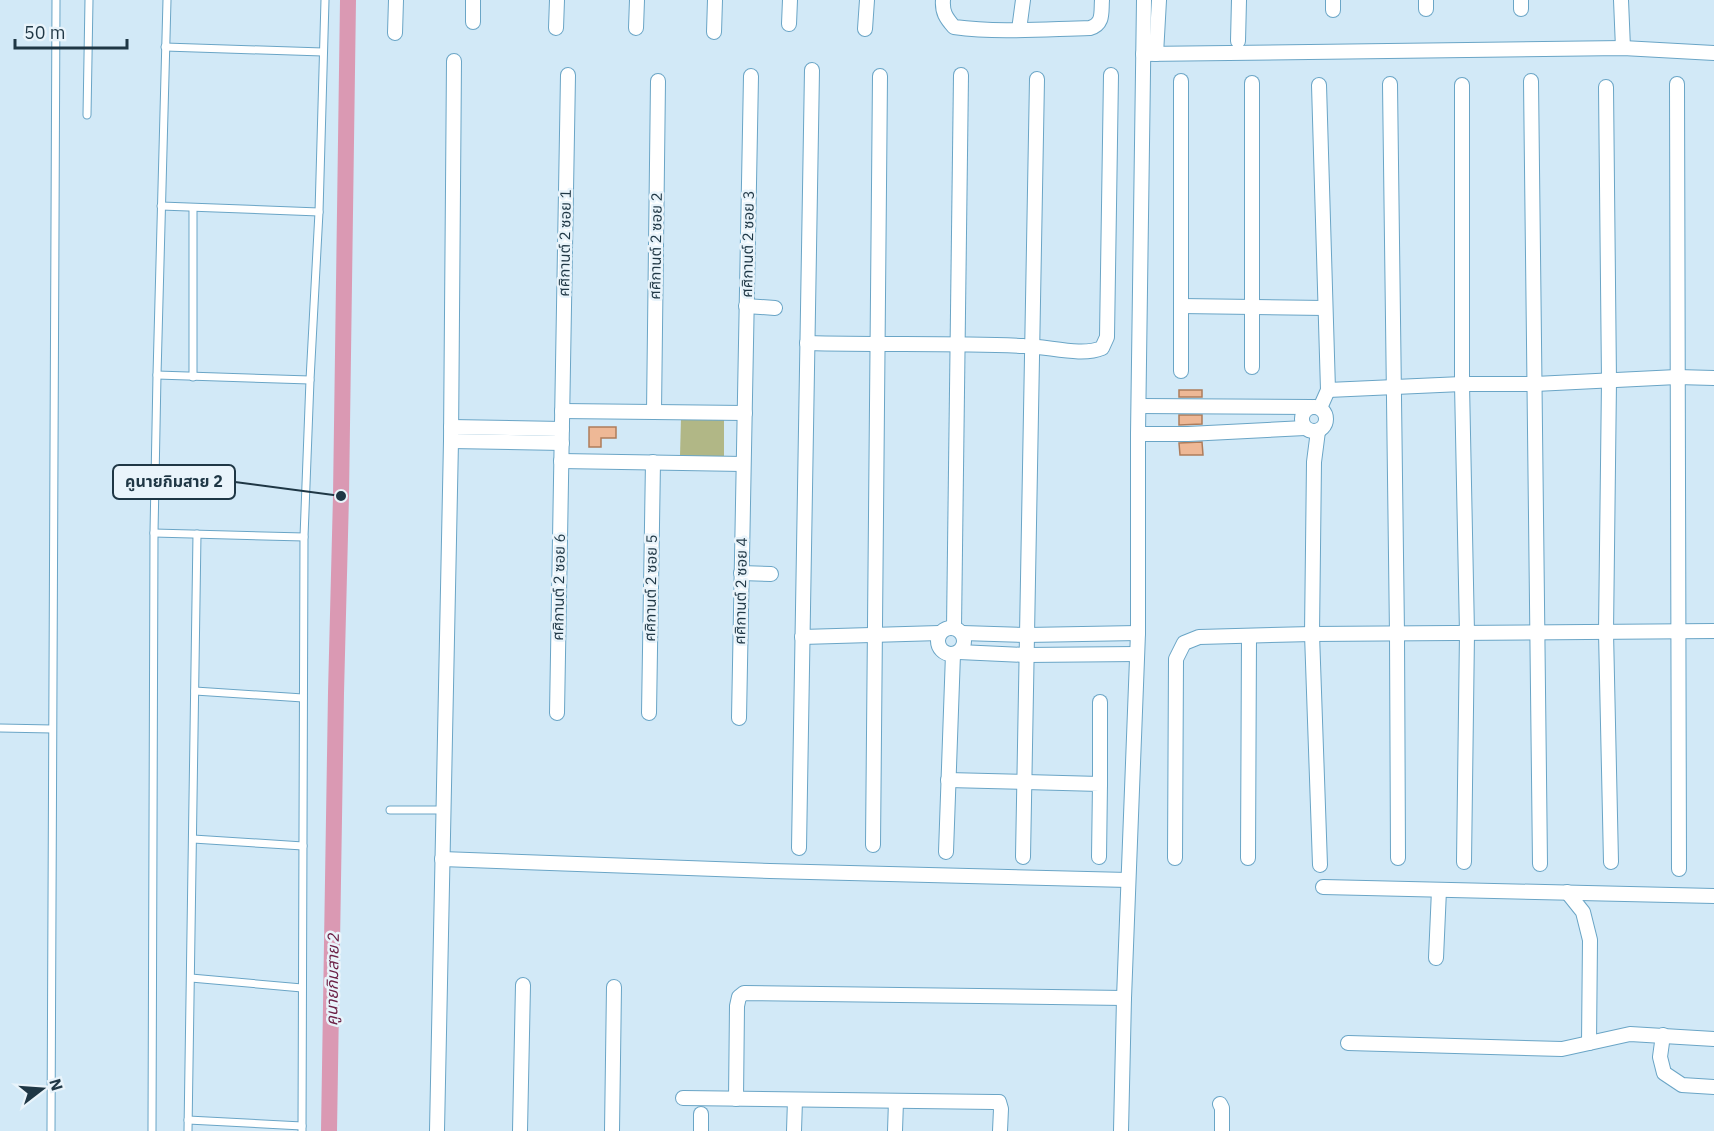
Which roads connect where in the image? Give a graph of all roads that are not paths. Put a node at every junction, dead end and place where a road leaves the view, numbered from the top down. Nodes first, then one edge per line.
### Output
1 (56, 0) edge
2 (89, 0) edge
3 (167, 0) edge
4 (325, 0) edge
5 (396, 0) edge
6 (473, 0) edge
7 (557, 0) edge
8 (637, 0) edge
9 (715, 0) edge
10 (789, 0) edge
11 (867, 0) edge
12 (943, 0) edge
13 (1023, 0) edge
14 (1102, 0) edge
15 (1144, 0) edge
16 (1159, 0) edge
17 (1239, 0) edge
18 (1621, 0) edge
19 (473, 22) dead end
20 (789, 24) dead end
21 (556, 28) dead end
22 (636, 28) dead end
23 (866, 29) dead end
24 (1019, 30) junction
25 (714, 32) dead end
26 (395, 33) dead end
27 (1238, 41) dead end
28 (165, 47) junction
29 (1623, 48) junction
30 (323, 52) junction
31 (1714, 53) edge
32 (1149, 54) junction
33 (454, 61) dead end
34 (812, 70) dead end
35 (568, 75) dead end
36 (961, 75) dead end
37 (1111, 75) dead end
38 (751, 76) dead end
39 (880, 76) dead end
40 (1037, 79) dead end
41 (658, 81) dead end
42 (1181, 81) dead end
43 (1531, 81) dead end
44 (1252, 83) dead end
45 (1389, 84) dead end
46 (1677, 84) dead end
47 (1319, 85) dead end
48 (1462, 85) dead end
49 (1606, 87) dead end
50 (87, 116) dead end
51 (161, 206) junction
52 (193, 208) junction
53 (319, 212) junction
54 (746, 306) junction
55 (1181, 306) junction
56 (1252, 307) junction
57 (775, 308) dead end
58 (1325, 308) junction
59 (807, 343) junction
60 (957, 343) junction
61 (878, 345) junction
62 (1032, 346) junction
63 (1252, 367) dead end
64 (1181, 371) dead end
65 (157, 375) junction
66 (193, 377) junction
67 (1677, 377) junction
68 (1714, 378) edge
69 (310, 380) junction
70 (1609, 381) junction
71 (1462, 384) junction
72 (1535, 384) junction
73 (1393, 387) junction
74 (1328, 390) junction
75 (1139, 406) junction
76 (1315, 408) junction
77 (562, 411) junction
78 (654, 412) junction
79 (744, 413) junction
80 (1311, 429) junction
81 (451, 434) junction
82 (1138, 434) junction
83 (562, 436) junction
84 (561, 461) junction
85 (653, 462) junction
86 (743, 464) junction
87 (154, 533) junction
88 (197, 534) junction
89 (304, 537) junction
90 (741, 573) junction
91 (771, 574) dead end
92 (958, 630) junction
93 (1678, 631) junction
94 (1714, 631) edge
95 (1536, 632) junction
96 (1606, 632) junction
97 (940, 633) junction
98 (1138, 633) junction
99 (1467, 633) junction
100 (1312, 634) junction
101 (1397, 634) junction
102 (875, 635) junction
103 (1027, 635) junction
104 (1249, 636) junction
105 (802, 637) junction
106 (956, 653) junction
107 (1137, 654) junction
108 (1026, 655) junction
109 (195, 691) junction
110 (303, 698) junction
111 (1100, 702) dead end
112 (557, 713) dead end
113 (650, 713) dead end
114 (739, 718) dead end
115 (0, 728) edge
116 (52, 729) junction
117 (948, 780) junction
118 (1025, 781) junction
119 (1100, 784) junction
120 (390, 810) dead end
121 (443, 810) junction
122 (193, 839) junction
123 (873, 845) dead end
124 (303, 846) junction
125 (799, 849) dead end
126 (946, 852) dead end
127 (1023, 857) dead end
128 (1099, 857) dead end
129 (1175, 858) dead end
130 (1248, 858) dead end
131 (1398, 858) dead end
132 (442, 859) junction
133 (1464, 862) dead end
134 (1611, 862) dead end
135 (1540, 864) dead end
136 (1320, 865) dead end
137 (1679, 869) dead end
138 (1128, 880) junction
139 (1323, 887) dead end
140 (1439, 890) junction
141 (1567, 892) junction
142 (1714, 896) edge
143 (1436, 958) dead end
144 (191, 978) junction
145 (523, 985) dead end
146 (615, 987) dead end
147 (302, 988) junction
148 (1124, 998) junction
149 (1664, 1035) junction
150 (1714, 1039) edge
151 (1348, 1043) dead end
152 (1590, 1043) junction
153 (1714, 1087) edge
154 (682, 1098) dead end
155 (736, 1099) junction
156 (795, 1100) junction
157 (896, 1101) junction
158 (1220, 1104) dead end
159 (701, 1114) dead end
160 (188, 1120) junction
161 (302, 1128) edge
162 (51, 1131) edge
163 (152, 1131) edge
164 (188, 1131) edge
165 (437, 1131) edge
166 (520, 1131) edge
167 (612, 1131) edge
168 (700, 1131) edge
169 (794, 1131) edge
170 (895, 1131) edge
171 (1000, 1131) edge
172 (1121, 1131) edge
173 (1222, 1131) edge

1 - 116 lane
2 - 50 lane
3 - 28 lane
4 - 30 lane
5 - 26 street
6 - 19 street
7 - 21 street
8 - 22 street
9 - 25 street
10 - 20 street
11 - 23 street
12 - 24 street
13 - 24 street
14 - 24 street
15 - 32 street
16 - 32 street
17 - 27 street
18 - 29 street
28 - 30 lane
28 - 51 lane
29 - 31 street
29 - 32 street
30 - 53 lane
32 - 75 street
33 - 81 street
34 - 59 street
35 - 77 street, ศศิกานต์ 2 ซอย 1
36 - 60 street
37 - 62 street
38 - 54 street, ศศิกานต์ 2 ซอย 3
39 - 61 street
40 - 62 street
41 - 78 street, ศศิกานต์ 2 ซอย 2
42 - 55 street
43 - 72 street
44 - 56 street
45 - 73 street
46 - 67 street
47 - 58 street
48 - 71 street
49 - 70 street
51 - 52 lane
51 - 65 lane
52 - 53 lane
52 - 66 lane
53 - 69 lane
54 - 57 street
54 - 79 street, ศศิกานต์ 2 ซอย 3
55 - 56 street
55 - 64 street
56 - 58 street
56 - 63 street
58 - 74 street
59 - 61 street
59 - 105 street
60 - 61 street
60 - 62 street
60 - 92 street
61 - 102 street
62 - 103 street
65 - 66 lane
65 - 87 lane
66 - 69 lane
67 - 68 street
67 - 70 street
67 - 93 street
69 - 89 lane
70 - 72 street
70 - 96 street
71 - 72 street
71 - 73 street
71 - 99 street
72 - 95 street
73 - 74 street
73 - 101 street
74 - 76 street
75 - 76 street
75 - 82 street
76 - 80 street
76 - 80 street
77 - 78 street
77 - 83 street, ศศิกานต์ 2 ซอย 1
78 - 79 street
79 - 86 street, ศศิกานต์ 2 ซอย 3
80 - 82 street
80 - 100 street
81 - 83 street
81 - 121 street
82 - 98 street
83 - 84 street, ศศิกานต์ 2 ซอย 6
84 - 85 street
84 - 112 street, ศศิกานต์ 2 ซอย 6
85 - 86 street
85 - 113 street, ศศิกานต์ 2 ซอย 5
86 - 90 street, ศศิกานต์ 2 ซอย 4
87 - 88 lane
87 - 163 lane
88 - 89 lane
88 - 109 lane
89 - 110 lane
90 - 91 street
90 - 114 street, ศศิกานต์ 2 ซอย 4
92 - 97 street
92 - 103 street
92 - 106 street
93 - 94 street
93 - 96 street
93 - 137 street
95 - 96 street
95 - 99 street
95 - 135 street
96 - 134 street
97 - 102 street
97 - 106 street
98 - 103 street
98 - 107 street
99 - 101 street
99 - 133 street
100 - 101 street
100 - 104 street
100 - 136 street
101 - 131 street
102 - 105 street
102 - 123 street
103 - 108 street
104 - 129 street
104 - 130 street
105 - 125 street
106 - 108 street
106 - 117 street
107 - 108 street
107 - 138 street
108 - 118 street
109 - 110 lane
109 - 122 lane
110 - 124 lane
111 - 119 street
115 - 116 lane
116 - 162 lane
117 - 118 street
117 - 126 street
118 - 119 street
118 - 127 street
119 - 128 street
120 - 121 lane
121 - 132 street
122 - 124 lane
122 - 144 lane
124 - 147 lane
132 - 138 street
132 - 165 street
138 - 148 street
139 - 140 street
140 - 141 street
140 - 143 street
141 - 142 street
141 - 152 street
144 - 147 lane
144 - 160 lane
145 - 166 street
146 - 167 street
147 - 161 lane
148 - 155 street
148 - 172 street
149 - 150 street
149 - 152 street
149 - 153 street
151 - 152 street
154 - 155 street
155 - 156 street
156 - 157 street
156 - 169 street
157 - 170 street
157 - 171 street
158 - 173 street
159 - 168 street
160 - 161 lane
160 - 164 lane

